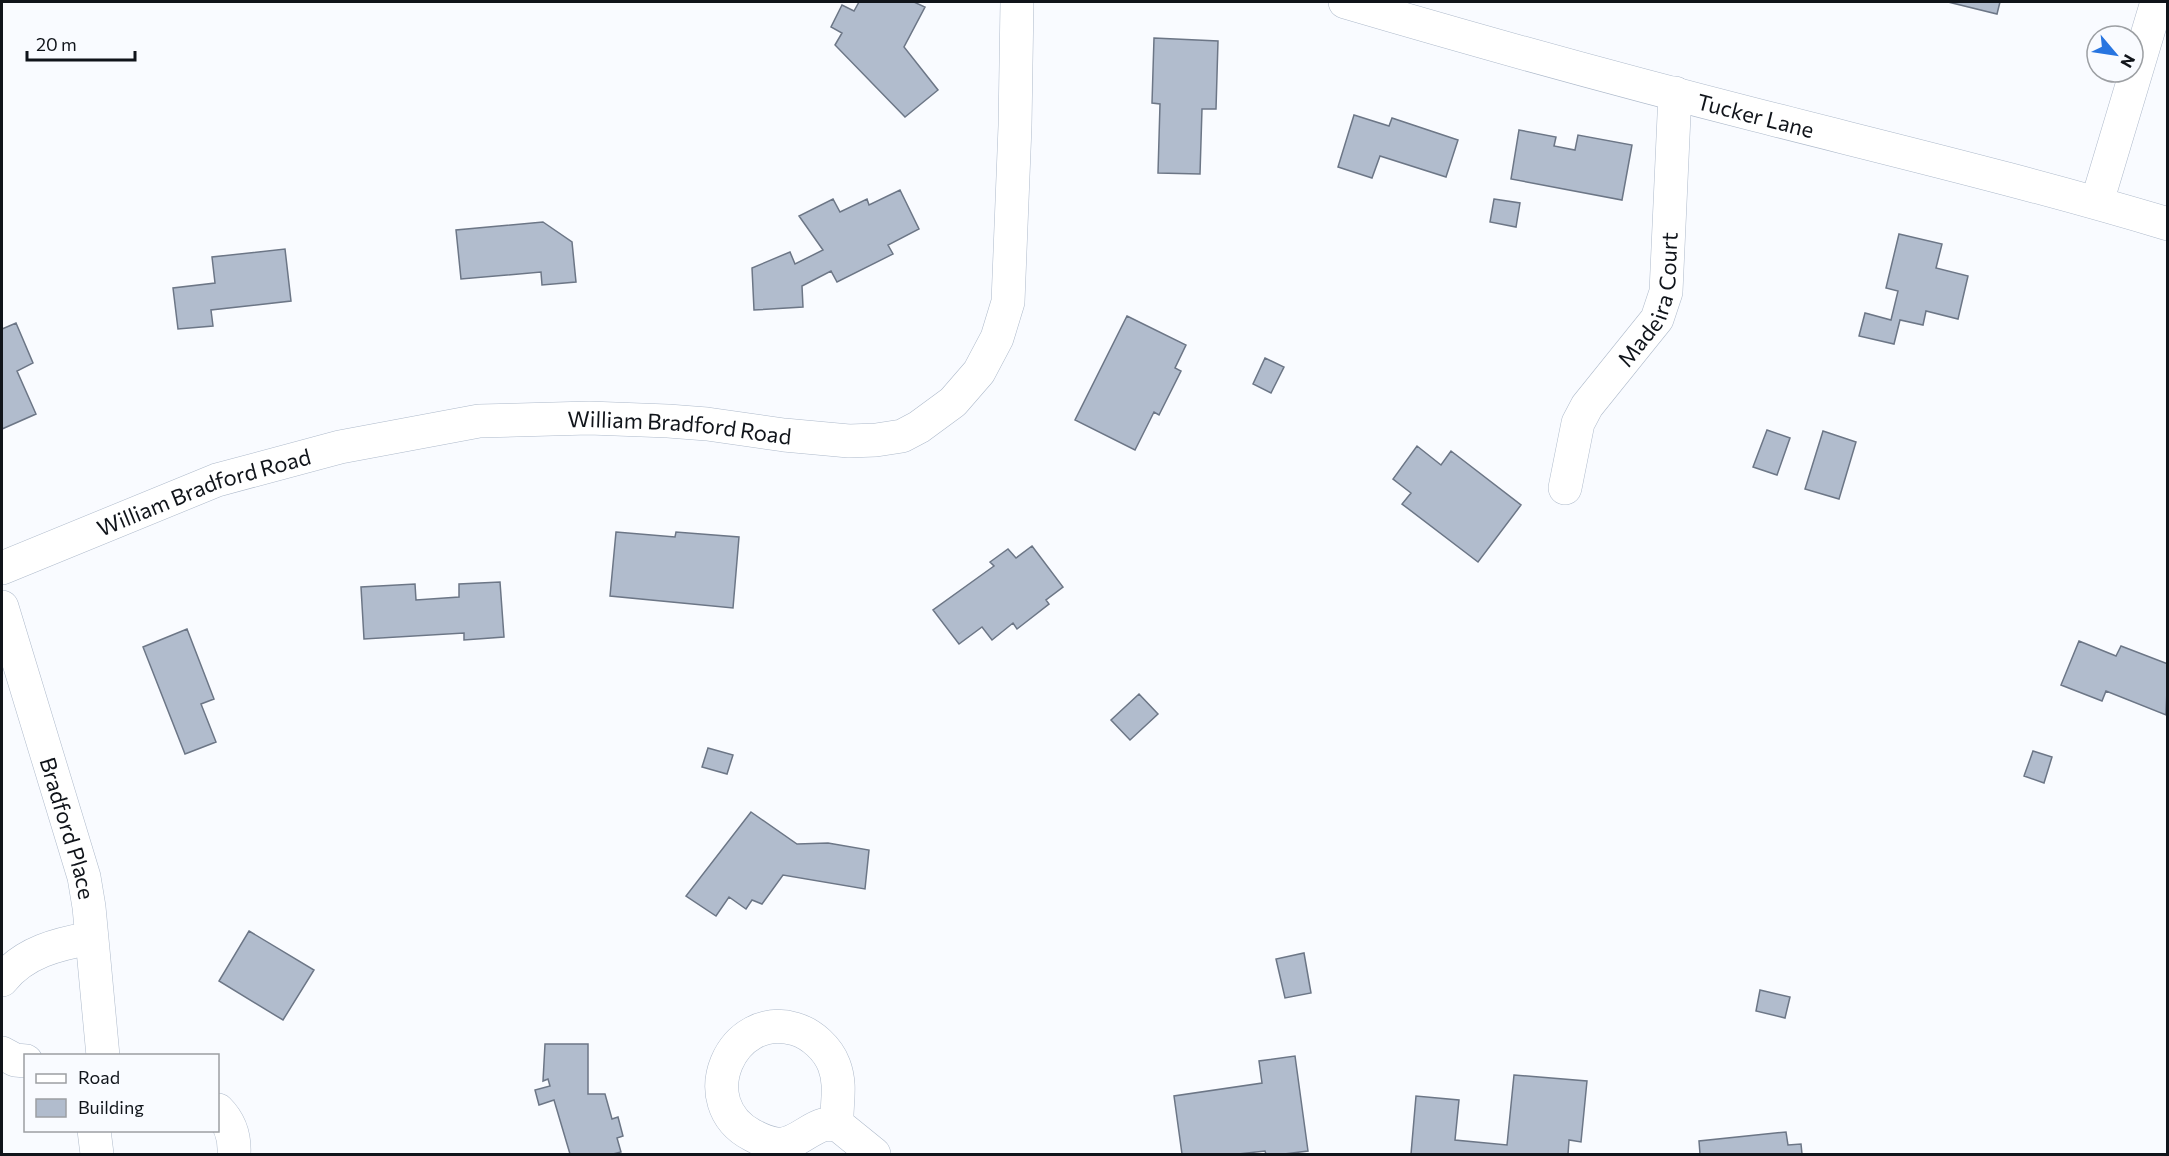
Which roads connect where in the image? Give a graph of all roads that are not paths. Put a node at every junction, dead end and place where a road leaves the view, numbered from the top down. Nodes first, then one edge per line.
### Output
1 (1017, 2) edge
2 (1345, 2) edge
3 (2157, 2) edge
4 (1675, 93) junction
5 (2097, 202) junction
6 (2168, 224) edge
7 (1565, 488) dead end
8 (2, 568) edge
9 (2, 606) edge
10 (91, 938) junction
11 (2, 980) edge
12 (2, 1053) edge
13 (103, 1054) edge
14 (24, 1061) edge
15 (219, 1111) edge
16 (837, 1124) dead end
17 (94, 1132) edge
18 (97, 1155) edge
19 (234, 1155) edge
20 (874, 1155) edge

1 - 8 street, William Bradford Road
2 - 4 street, Tucker Lane
3 - 5 street
4 - 5 street, Tucker Lane
4 - 7 street, Madeira Court
5 - 6 street, Tucker Lane
9 - 10 street, Bradford Place
10 - 11 street
10 - 13 street, Bradford Place
12 - 14 street
15 - 19 street
16 - 20 street
17 - 18 street

